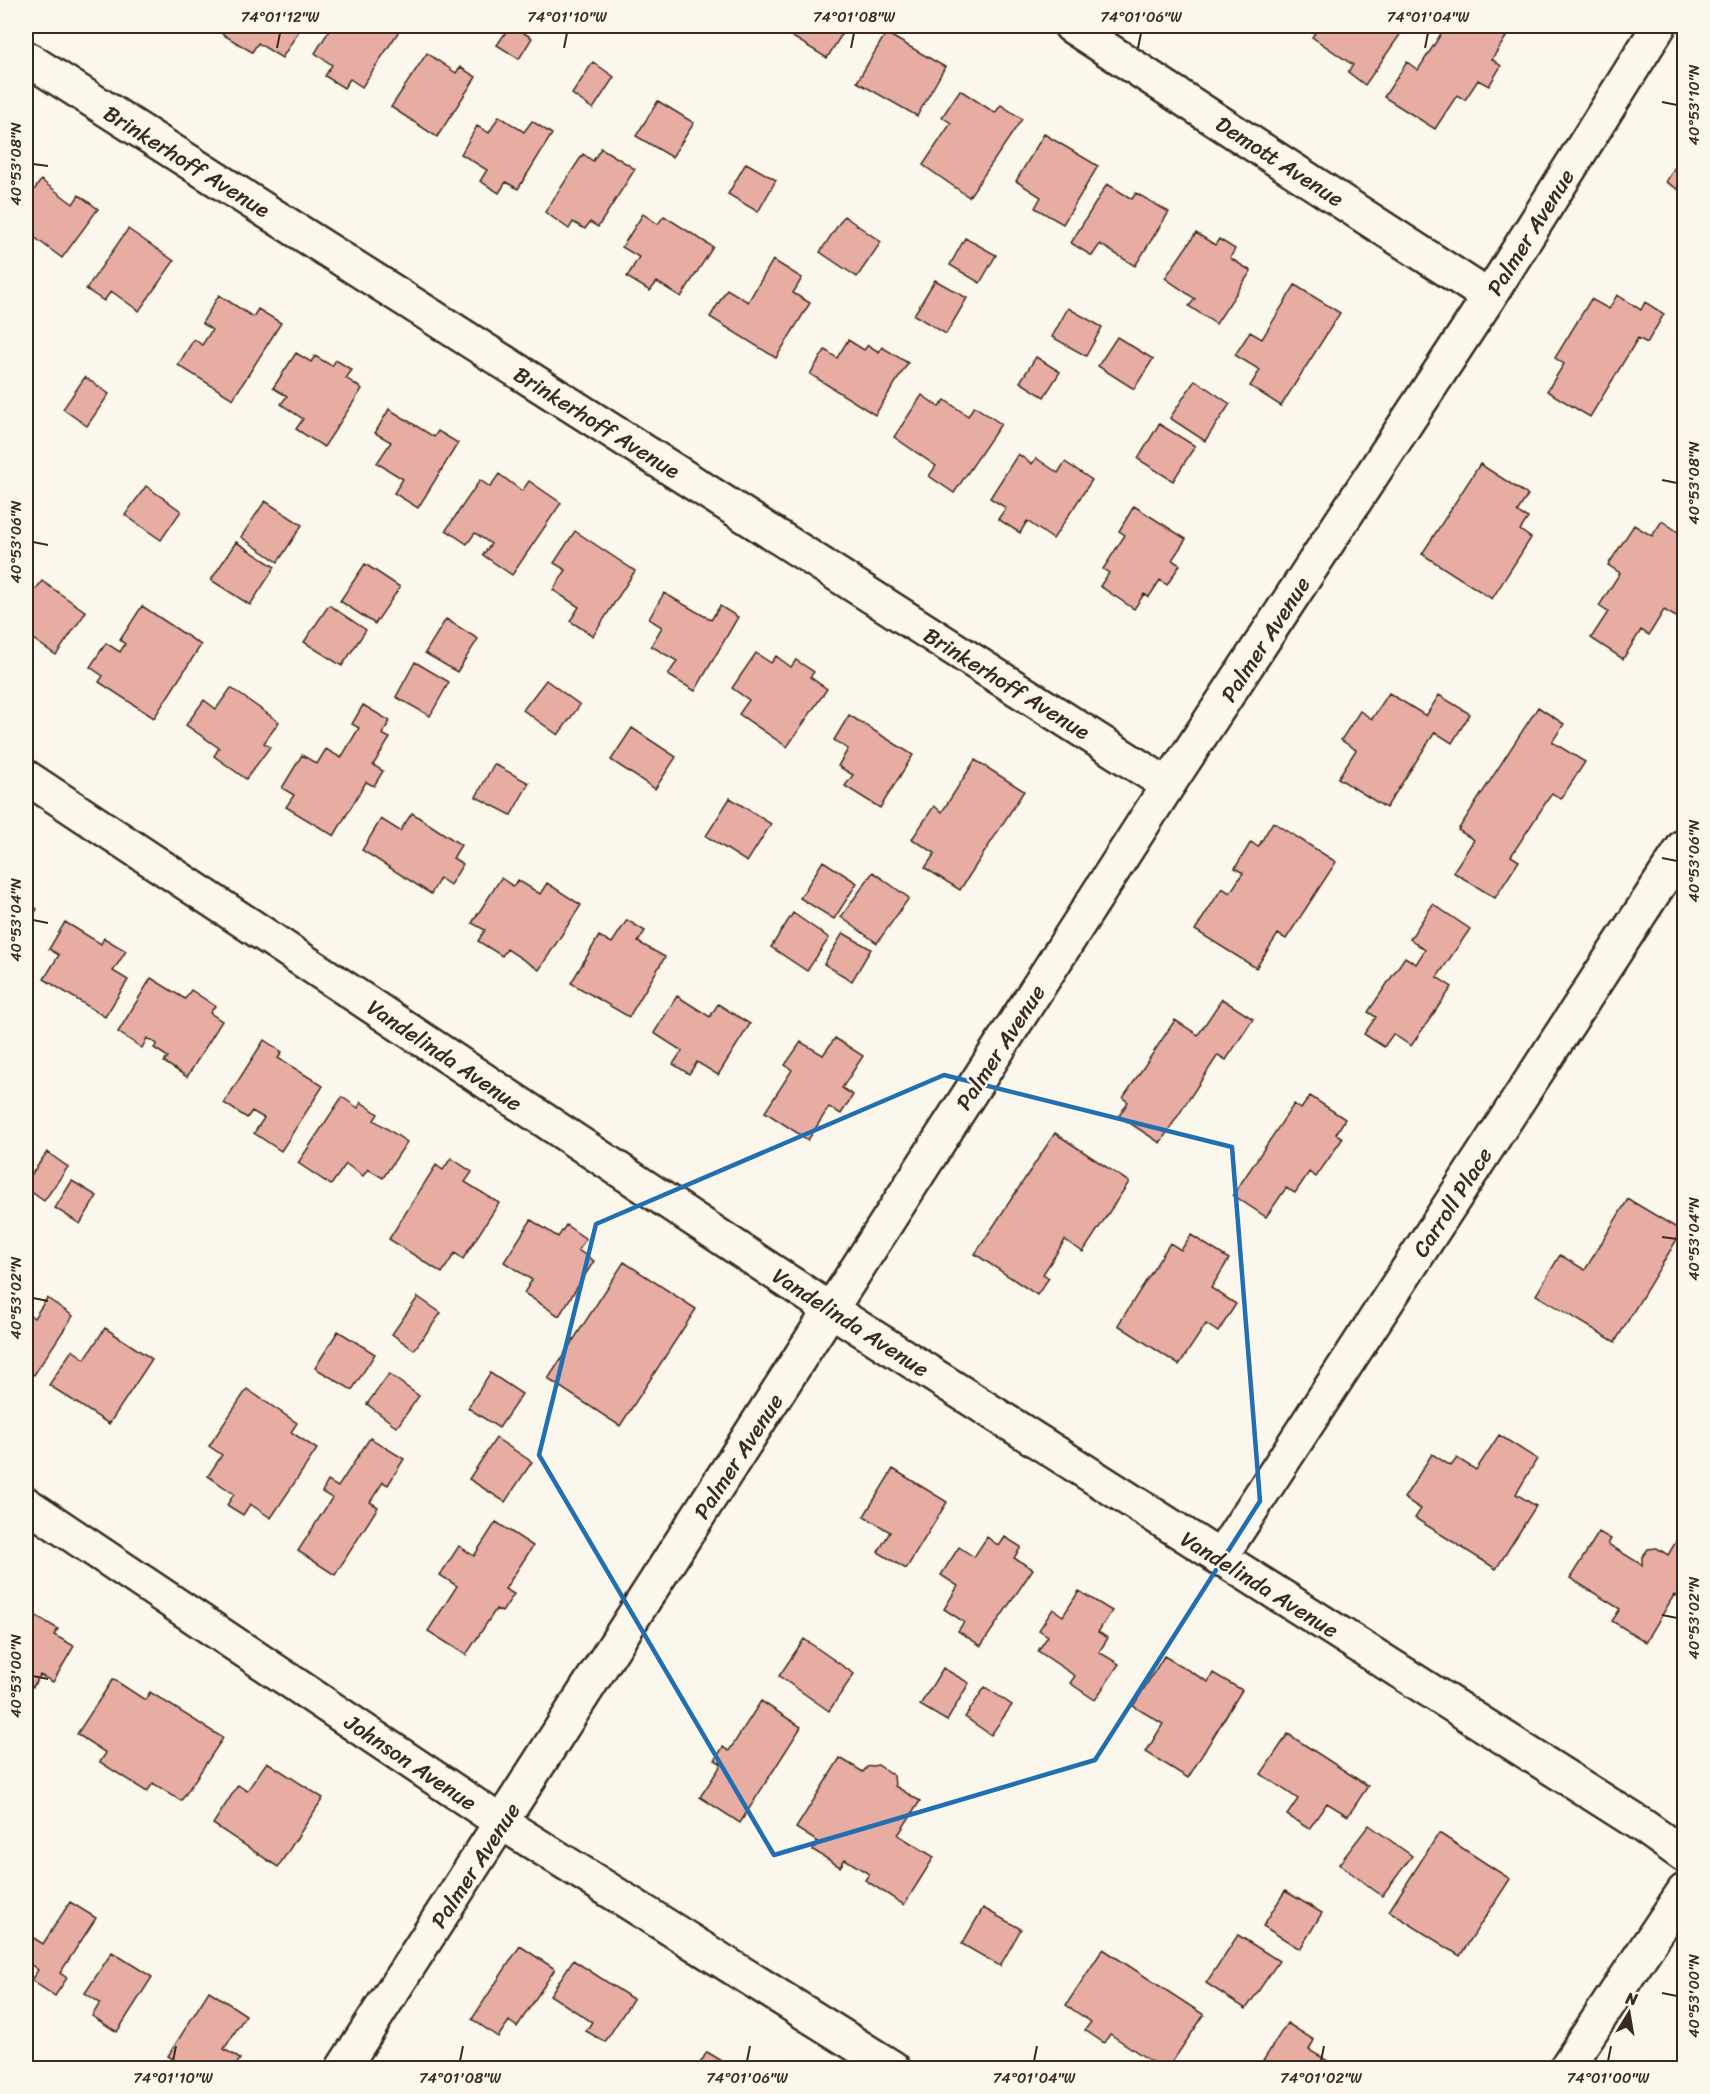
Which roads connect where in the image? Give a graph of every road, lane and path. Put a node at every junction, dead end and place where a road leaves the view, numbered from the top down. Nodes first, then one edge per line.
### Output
1 (1071, 26) edge
2 (1659, 26) edge
3 (26, 58) edge
4 (1490, 297) junction
5 (26, 777) edge
6 (1168, 785) junction
7 (1684, 846) edge
8 (831, 1310) junction
9 (26, 1504) edge
10 (1220, 1559) junction
11 (502, 1823) junction
12 (1684, 1855) edge
13 (1684, 1891) edge
14 (343, 2068) edge
15 (893, 2068) edge
16 (1566, 2068) edge

1 - 4 street, Demott Avenue
2 - 4 street, Palmer Avenue
3 - 6 street, Brinkerhoff Avenue
4 - 6 street, Palmer Avenue
5 - 8 street, Vandelinda Avenue
6 - 8 street, Palmer Avenue
7 - 10 street, Carroll Place
8 - 10 street, Vandelinda Avenue
8 - 11 street, Palmer Avenue
9 - 11 street, Johnson Avenue
10 - 12 street, Vandelinda Avenue
11 - 14 street, Palmer Avenue
11 - 15 street, Johnson Avenue
13 - 16 street

